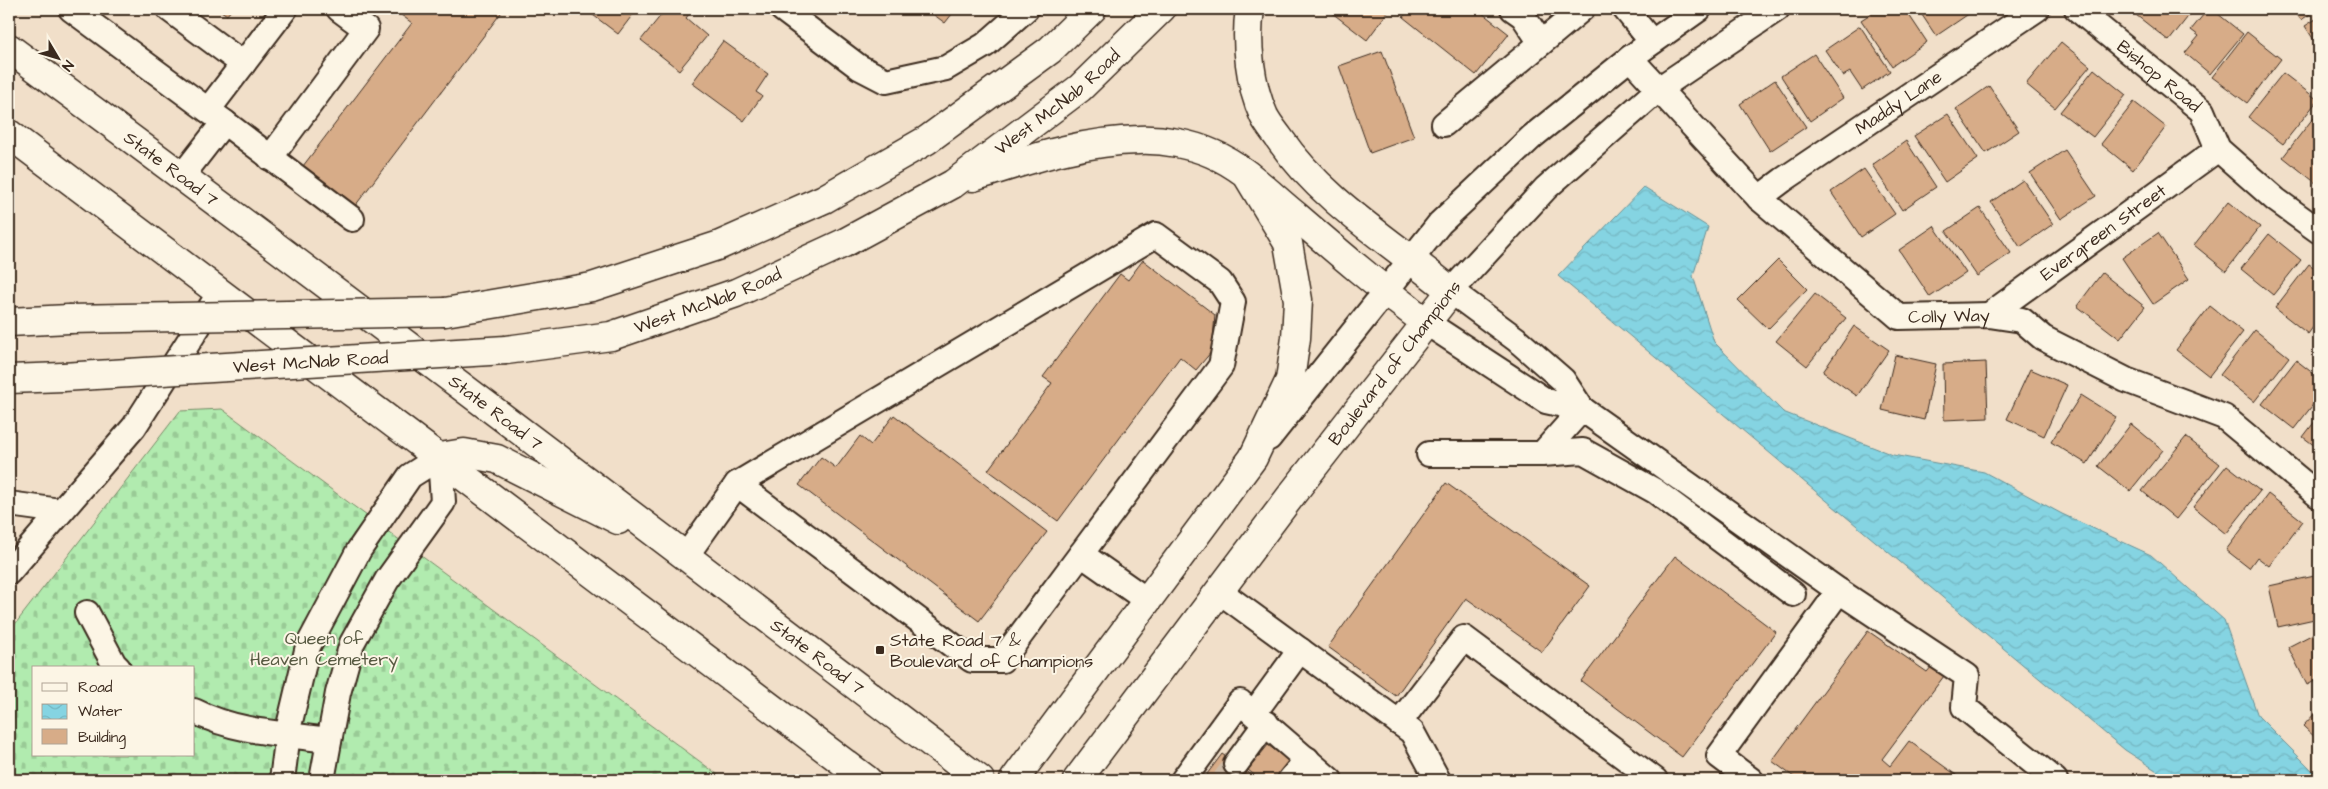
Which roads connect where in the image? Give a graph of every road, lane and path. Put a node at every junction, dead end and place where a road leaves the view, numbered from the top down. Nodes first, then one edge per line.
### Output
1 (70, 9) edge
2 (169, 9) edge
3 (285, 9) edge
4 (339, 9) edge
5 (782, 9) edge
6 (1026, 9) edge
7 (1092, 9) edge
8 (1162, 9) edge
9 (1250, 9) edge
10 (1513, 9) edge
11 (1582, 9) edge
12 (1625, 9) edge
13 (1699, 9) edge
14 (1777, 9) edge
15 (2037, 9) edge
16 (2078, 9) edge
17 (1652, 42) junction
18 (1541, 43) junction
19 (9, 48) edge
20 (1630, 58) junction
21 (243, 64) junction
22 (1660, 88) junction
23 (216, 116) junction
24 (1444, 124) dead end
25 (9, 134) edge
26 (2218, 149) junction
27 (270, 158) junction
28 (1247, 175) junction
29 (182, 176) junction
30 (953, 184) junction
31 (1759, 198) junction
32 (352, 219) dead end
33 (2319, 231) edge
34 (1412, 259) junction
35 (1451, 291) junction
36 (221, 292) junction
37 (1385, 292) junction
38 (1989, 316) junction
39 (9, 322) edge
40 (1426, 324) junction
41 (9, 379) edge
42 (1582, 409) junction
43 (1429, 454) dead end
44 (1542, 454) junction
45 (440, 456) junction
46 (1253, 458) junction
47 (737, 484) junction
48 (2319, 496) edge
49 (9, 504) edge
50 (60, 511) junction
51 (683, 554) junction
52 (1081, 554) junction
53 (9, 572) edge
54 (1839, 590) junction
55 (1219, 591) junction
56 (1793, 594) dead end
57 (1148, 601) junction
58 (87, 613) dead end
59 (1300, 650) junction
60 (116, 666) edge
61 (195, 712) edge
62 (1260, 718) junction
63 (1399, 723) junction
64 (288, 735) junction
65 (329, 740) junction
66 (1307, 759) junction
67 (1236, 764) tunnel mouth
68 (1326, 779) edge
69 (282, 780) edge
70 (322, 780) edge
71 (867, 780) edge
72 (980, 780) edge
73 (1014, 780) edge
74 (1077, 780) edge
75 (1182, 780) edge
76 (1290, 780) edge
77 (1438, 780) edge
78 (1655, 780) edge
79 (1751, 780) edge
80 (2055, 780) edge

1 - 23 street
2 - 21 street
3 - 21 street
4 - 27 street
5 - 6 street
7 - 39 main road, bridge
8 - 30 main road, West McNab Road
9 - 34 main road
10 - 18 street
11 - 18 street
12 - 17 street
13 - 17 street
14 - 22 street, Boulevard of Champions
15 - 31 street, Maddy Lane
16 - 26 street, Bishop Road
17 - 20 street
18 - 24 street
19 - 29 main road, State Road 7
20 - 22 street, Colly Way
20 - 34 street
21 - 23 street
22 - 31 street, Colly Way
22 - 35 street, Boulevard of Champions
23 - 27 street
23 - 29 street
25 - 36 main road
26 - 33 street, Bishop Road
26 - 38 street, Evergreen Street
27 - 32 street
28 - 30 main road
28 - 37 main road
28 - 46 main road
29 - 51 main road, State Road 7
30 - 41 main road, West McNab Road, bridge
31 - 38 street, Colly Way
34 - 35 main road
34 - 37 street
35 - 40 main road, Boulevard of Champions
35 - 42 street
36 - 45 main road
36 - 50 street
37 - 40 main road
37 - 46 street
38 - 48 street, Colly Way
40 - 42 street
40 - 55 main road, Boulevard of Champions
42 - 44 street
42 - 54 street
43 - 44 street
44 - 56 street
45 - 51 main road
45 - 64 street
45 - 65 street
45 - 71 main road
46 - 57 main road
47 - 51 street
47 - 52 street
47 - 52 street
49 - 50 street
50 - 53 street
51 - 72 main road, State Road 7
52 - 57 street
54 - 79 street
54 - 80 street
55 - 59 street
55 - 74 main road, Boulevard of Champions
57 - 73 main road
58 - 60 street
59 - 62 street
59 - 63 street
61 - 64 street
62 - 66 street
62 - 67 street
62 - 75 street
63 - 77 street
63 - 78 street
64 - 65 street
64 - 69 street
65 - 70 street
66 - 68 street
66 - 76 street

